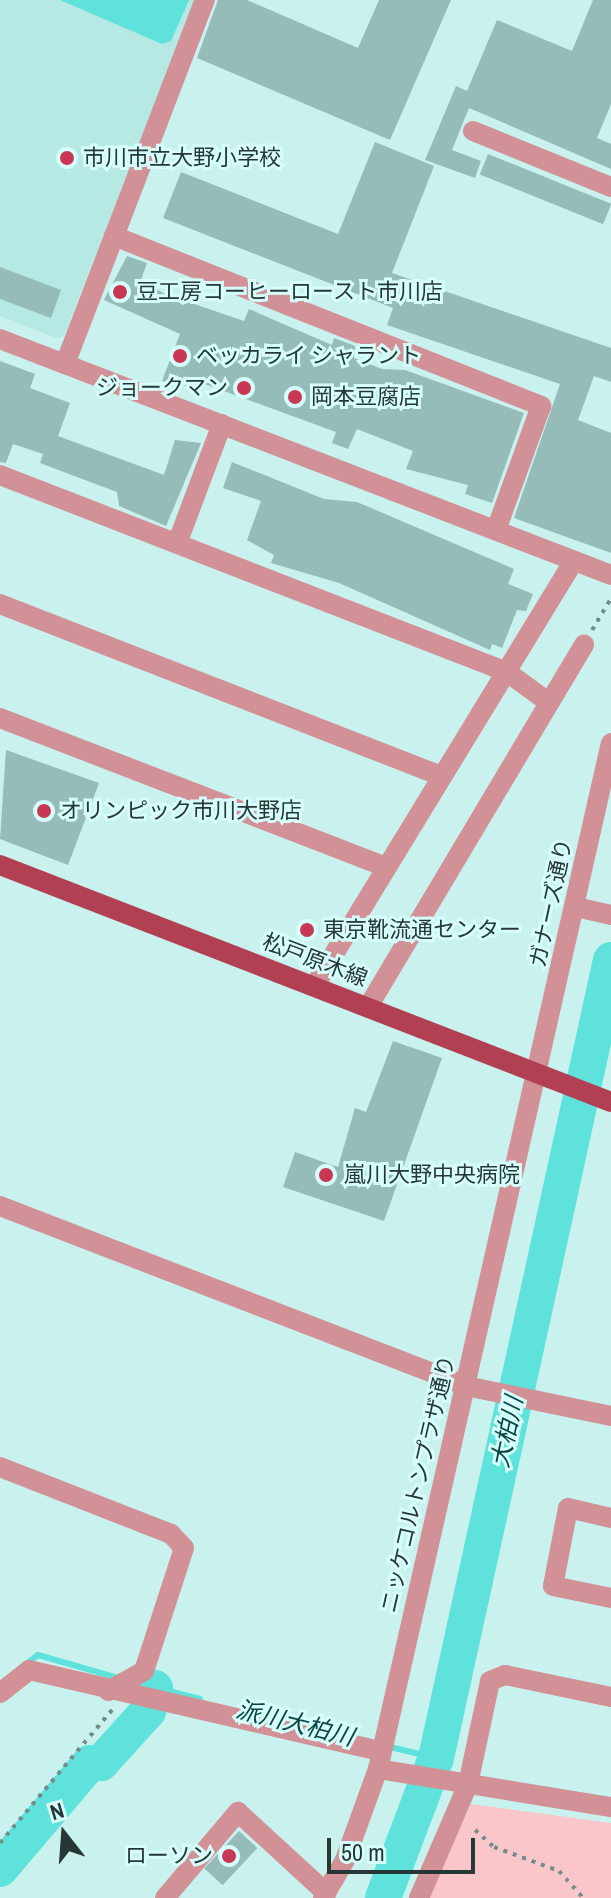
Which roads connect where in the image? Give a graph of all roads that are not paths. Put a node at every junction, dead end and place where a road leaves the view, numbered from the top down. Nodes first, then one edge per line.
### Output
1 (205, 0) edge
2 (473, 133) dead end
3 (611, 187) edge
4 (114, 236) junction
5 (0, 339) edge
6 (65, 364) junction
7 (222, 424) junction
8 (1, 478) edge
9 (496, 530) junction
10 (178, 541) junction
11 (574, 561) junction
12 (611, 575) edge
13 (0, 604) edge
14 (584, 644) road end
15 (507, 672) junction
16 (548, 702) junction
17 (0, 718) edge
18 (611, 743) edge
19 (442, 776) junction
20 (0, 865) edge
21 (384, 866) junction
22 (576, 907) junction
23 (611, 915) edge
24 (315, 985) junction
25 (368, 1007) junction
26 (547, 1077) junction
27 (608, 1101) edge
28 (0, 1206) edge
29 (466, 1386) junction
30 (611, 1416) edge
31 (0, 1467) edge
32 (611, 1518) edge
33 (611, 1598) edge
34 (0, 1693) edge
35 (121, 1695) junction
36 (611, 1697) edge
37 (380, 1760) junction
38 (461, 1783) junction
39 (611, 1807) edge
40 (325, 1896) edge
41 (165, 1898) edge
42 (419, 1898) edge

1 - 4 street
2 - 3 street
4 - 6 street
4 - 9 street
5 - 6 street
6 - 7 street
7 - 9 street
7 - 10 street
8 - 10 street
9 - 11 street
10 - 15 street
11 - 12 street
11 - 15 street
13 - 19 street
14 - 16 street
15 - 16 street
15 - 19 street
16 - 25 street
17 - 21 street
18 - 22 street, ガナーズ通り
19 - 21 street
20 - 24 main road, 松戸原木線
21 - 24 street
22 - 23 street
22 - 26 street, ガナーズ通り
24 - 25 main road, 松戸原木線
25 - 26 main road, 松戸原木線
26 - 27 main road, 松戸原木線
26 - 29 street, ニッケコルトンプラザ通り
28 - 29 street
29 - 30 street
29 - 37 street, ニッケコルトンプラザ通り
31 - 35 street
32 - 33 street
34 - 35 street
35 - 37 street
36 - 38 street
37 - 38 street
37 - 40 street, ニッケコルトンプラザ通り
38 - 39 street
38 - 42 street
40 - 41 street

